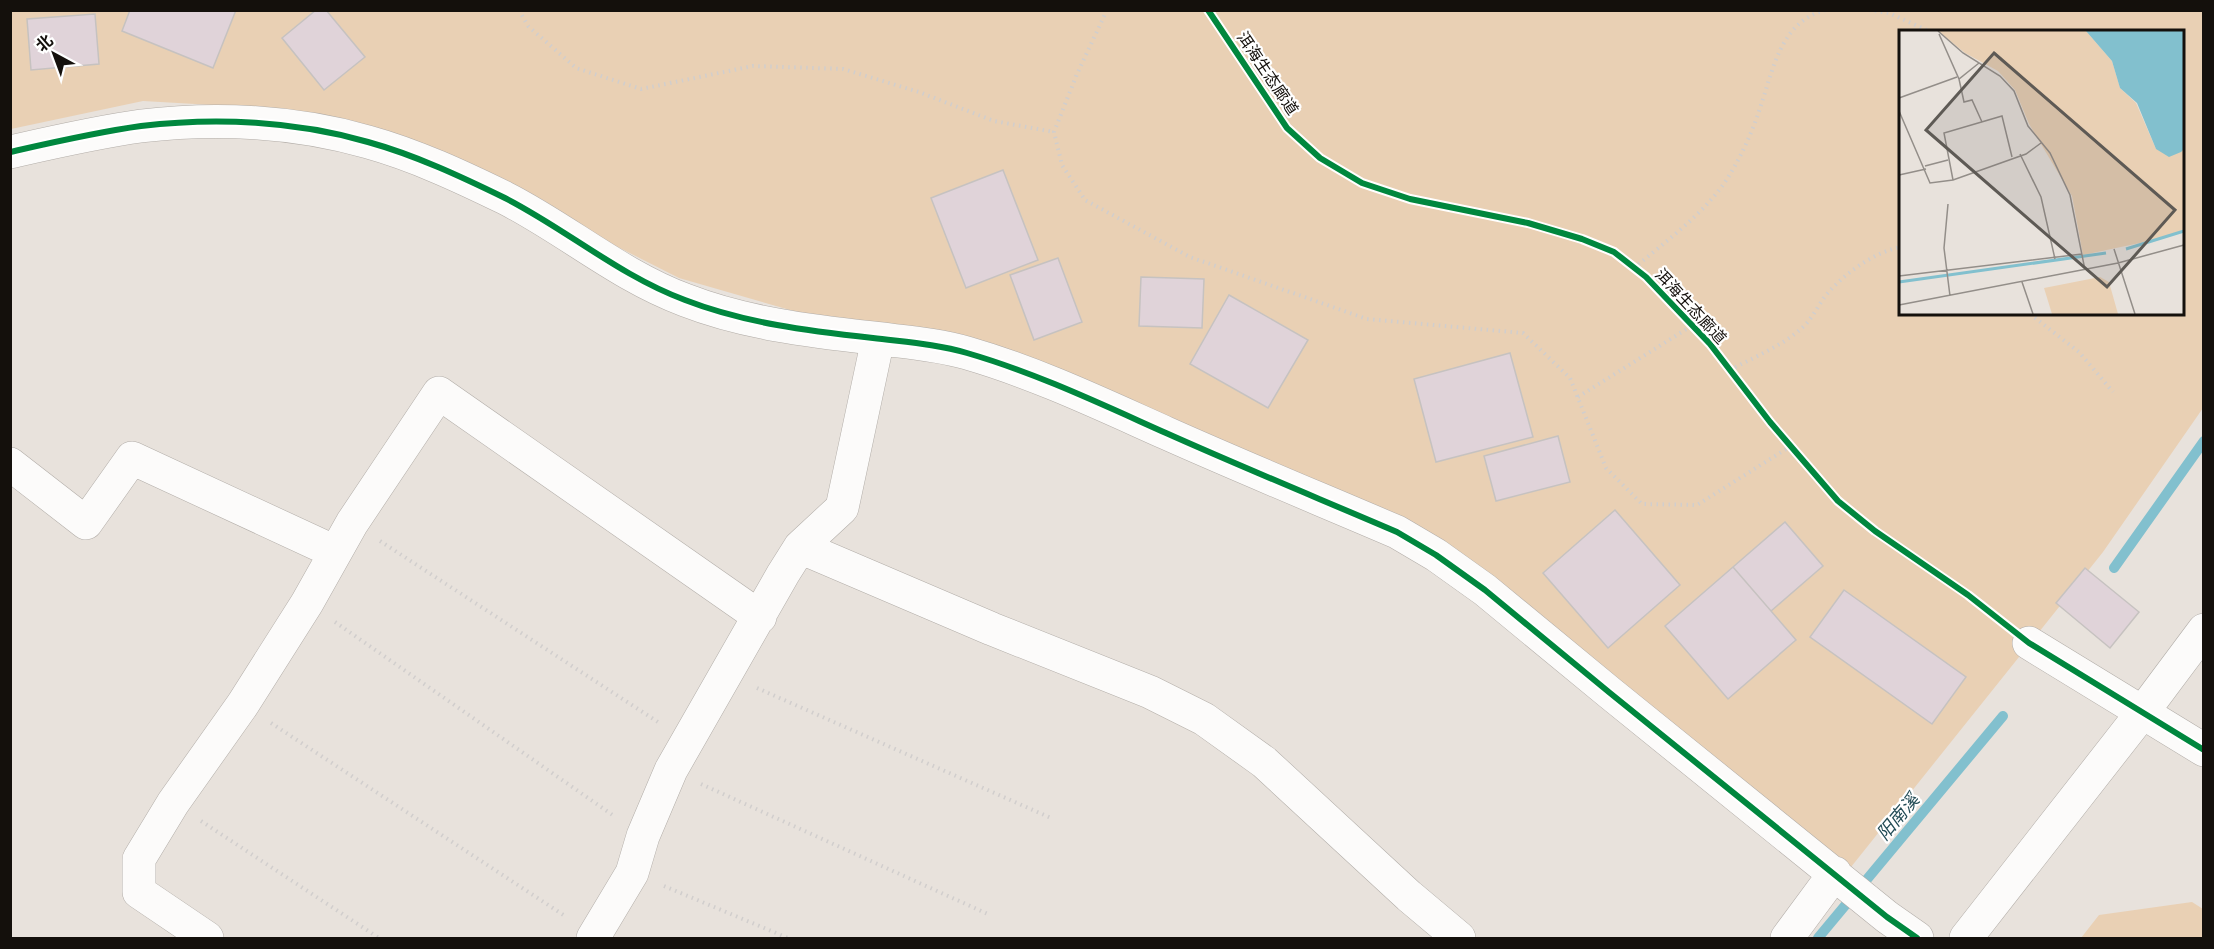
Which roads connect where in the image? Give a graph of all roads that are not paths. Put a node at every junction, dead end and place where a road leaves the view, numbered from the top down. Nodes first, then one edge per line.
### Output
1 (10, 152) edge
2 (878, 339) junction
3 (10, 464) edge
4 (800, 547) junction
5 (335, 552) junction
6 (760, 617) junction
7 (2204, 630) edge
8 (2029, 643) dead end
9 (2142, 713) junction
10 (2204, 750) edge
11 (1838, 876) junction
12 (594, 937) edge
13 (207, 939) edge
14 (1459, 939) edge
15 (1786, 939) edge
16 (1917, 939) edge
17 (1966, 939) edge

1 - 2 street
2 - 4 street
2 - 11 street
3 - 5 street
4 - 6 street
4 - 14 street
5 - 6 street
5 - 13 street
6 - 12 street
7 - 9 street
8 - 9 street
9 - 10 street
9 - 17 street
11 - 15 street
11 - 16 street

